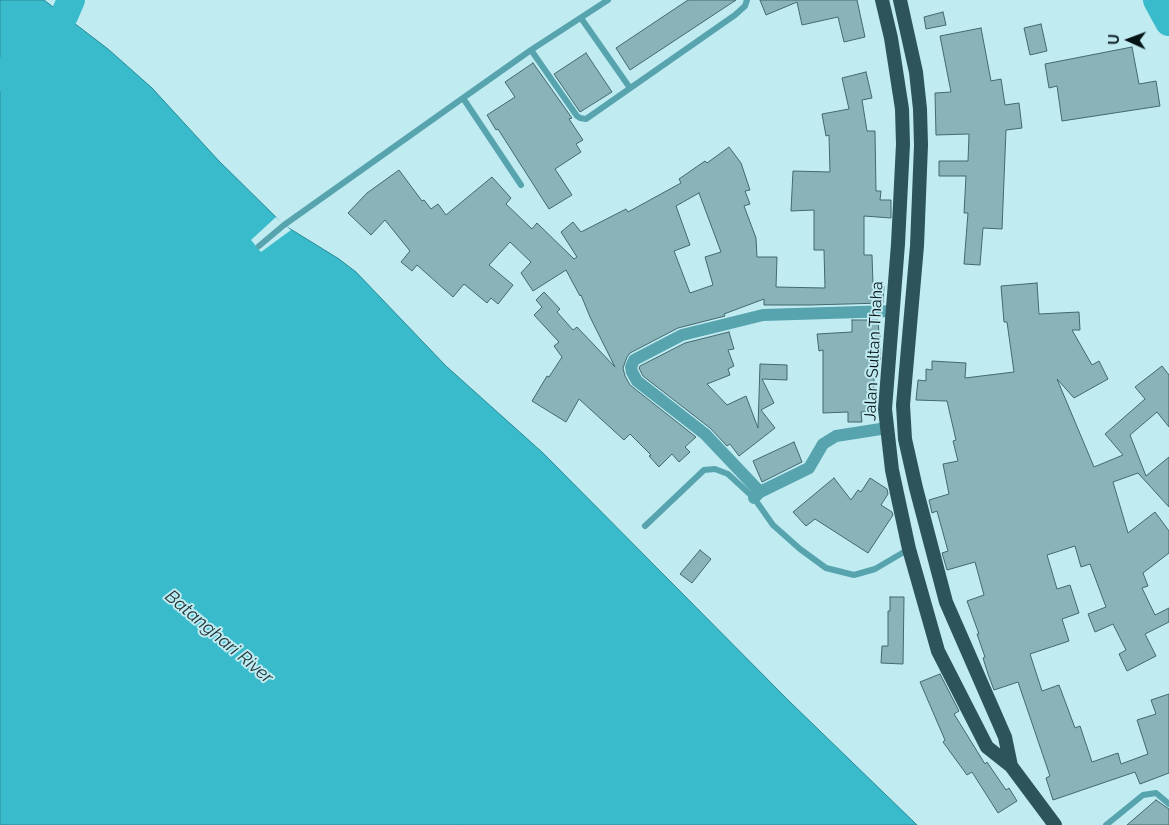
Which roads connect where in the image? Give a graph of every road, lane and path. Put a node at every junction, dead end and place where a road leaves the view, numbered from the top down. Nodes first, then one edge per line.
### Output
1 (608, 0) edge
2 (747, 0) edge
3 (882, 0) edge
4 (900, 0) edge
5 (581, 18) junction
6 (531, 50) junction
7 (630, 88) junction
8 (463, 98) junction
9 (521, 185) dead end
10 (898, 244) junction
11 (259, 246) dead end
12 (917, 246) junction
13 (892, 311) junction
14 (887, 428) junction
15 (757, 495) junction
16 (645, 526) dead end
17 (930, 541) junction
18 (909, 549) junction
19 (1011, 766) junction
20 (1169, 804) edge
21 (1055, 825) edge
22 (1106, 825) edge

1 - 5 lane
2 - 7 lane
3 - 10 highway, Jalan Sultan Thaha
4 - 12 highway, Jalan Sultan Thaha
5 - 6 lane
5 - 7 lane
6 - 7 lane
6 - 8 lane
8 - 9 lane
8 - 11 lane
10 - 12 highway
10 - 13 highway, Jalan Sultan Thaha
12 - 17 highway, Jalan Sultan Thaha
13 - 14 highway, Jalan Sultan Thaha
13 - 15 street
14 - 15 street
14 - 18 highway, Jalan Sultan Thaha
15 - 16 lane
15 - 18 lane
17 - 18 highway
17 - 19 highway, Jalan Sultan Thaha
18 - 19 highway, Jalan Sultan Thaha
19 - 21 highway, Jalan Sultan Thaha
20 - 22 lane

